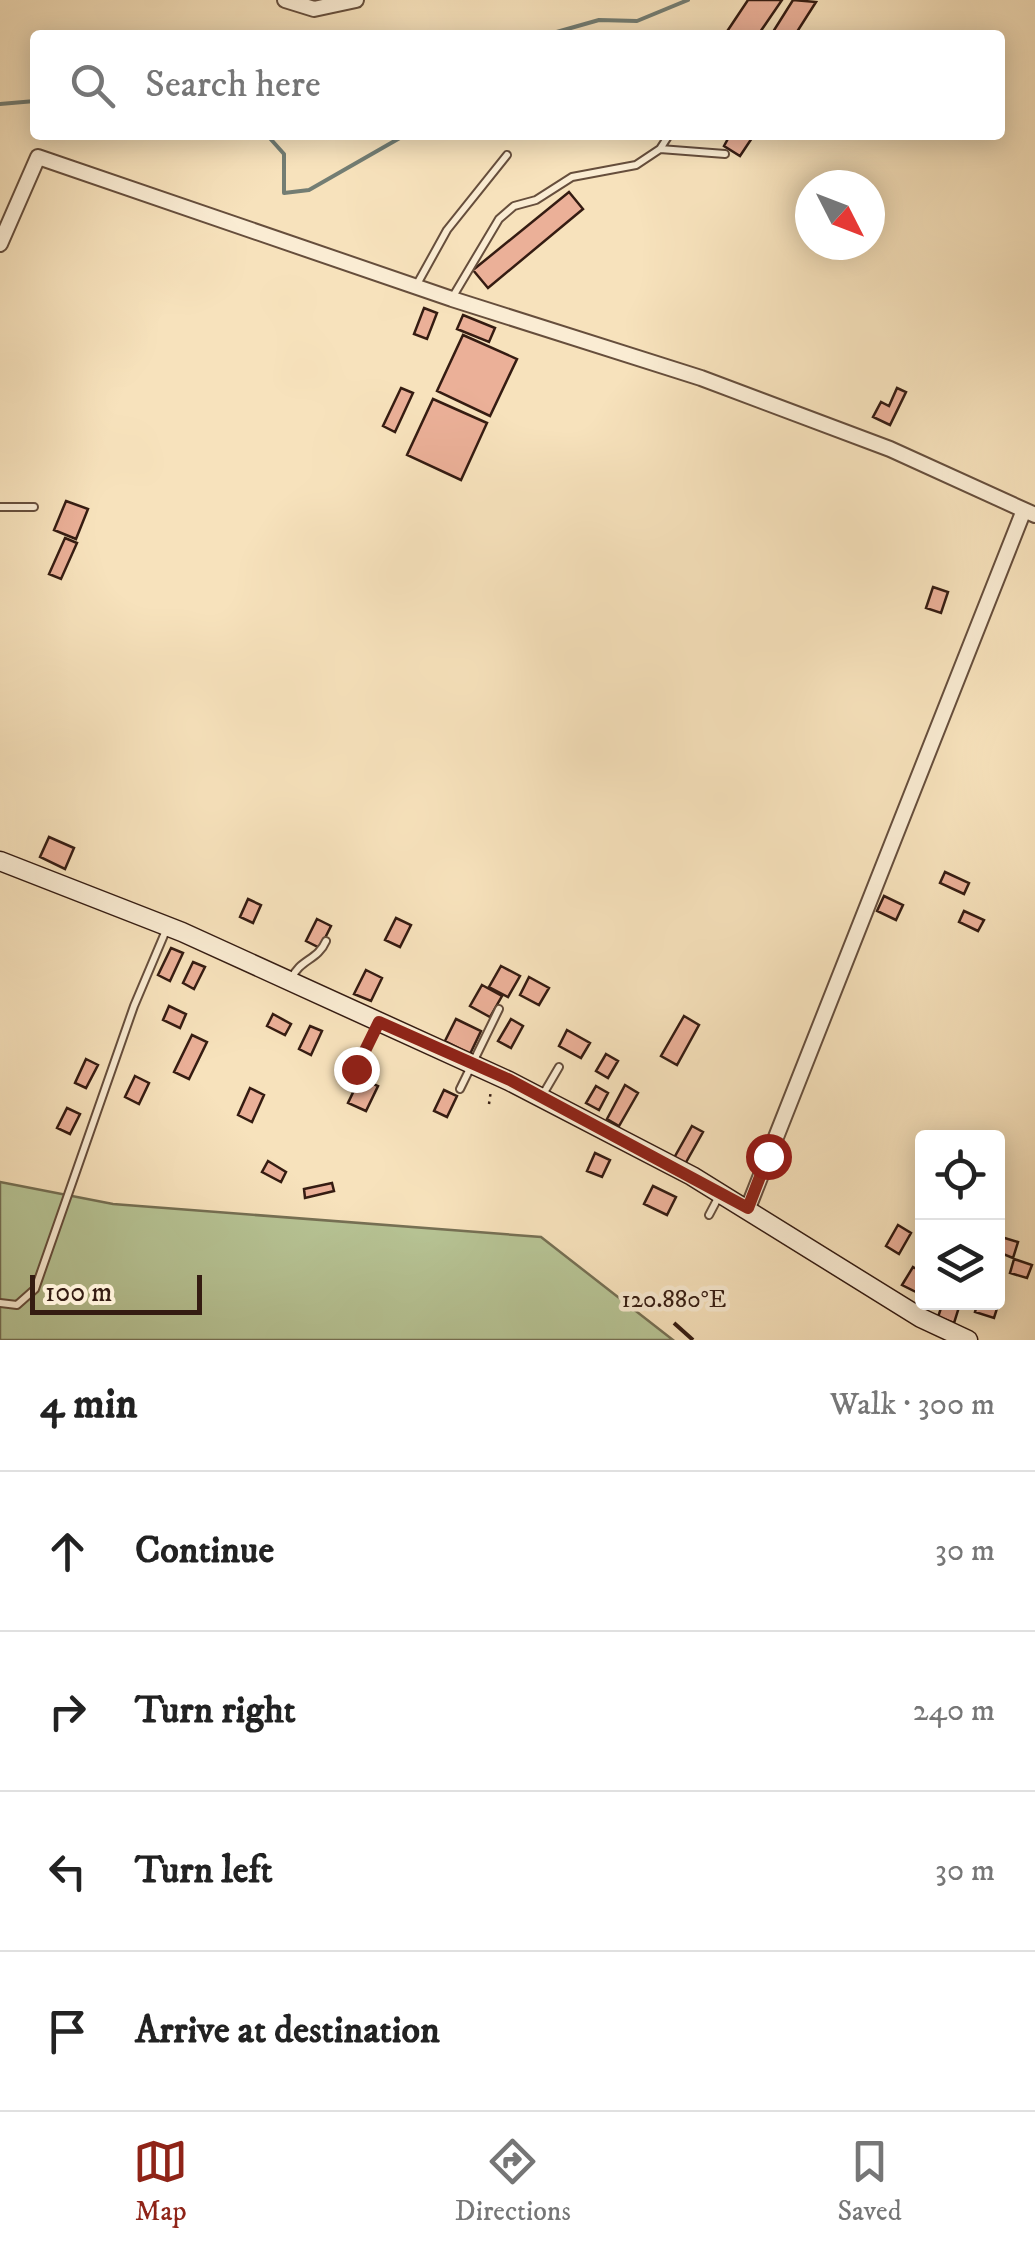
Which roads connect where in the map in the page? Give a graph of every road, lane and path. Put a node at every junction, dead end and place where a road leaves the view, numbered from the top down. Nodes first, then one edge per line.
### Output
1 (285, 0) edge
2 (356, 0) edge
3 (666, 140) edge
4 (660, 149) junction
5 (725, 154) dead end
6 (507, 155) dead end
7 (0, 244) edge
8 (416, 287) junction
9 (452, 299) junction
10 (34, 506) dead end
11 (0, 507) edge
12 (1030, 512) edge
13 (0, 862) edge
14 (167, 927) junction
15 (326, 941) dead end
16 (290, 982) junction
17 (499, 1008) dead end
18 (379, 1022) junction
19 (473, 1064) junction
20 (559, 1067) dead end
21 (356, 1069) dead end
22 (460, 1090) dead end
23 (541, 1097) junction
24 (722, 1192) junction
25 (748, 1208) junction
26 (710, 1215) dead end
27 (0, 1303) edge
28 (968, 1340) edge

1 - 2 street
3 - 4 lane
4 - 5 lane
4 - 9 lane
6 - 8 lane
7 - 8 street
8 - 9 street
9 - 12 street
10 - 11 lane
12 - 25 street
13 - 14 street
14 - 16 street
14 - 27 lane
15 - 16 lane
16 - 18 street
17 - 19 lane
18 - 19 street
18 - 21 lane
19 - 22 lane
19 - 23 street
20 - 23 lane
23 - 24 street
24 - 25 street
24 - 26 lane
25 - 28 street

